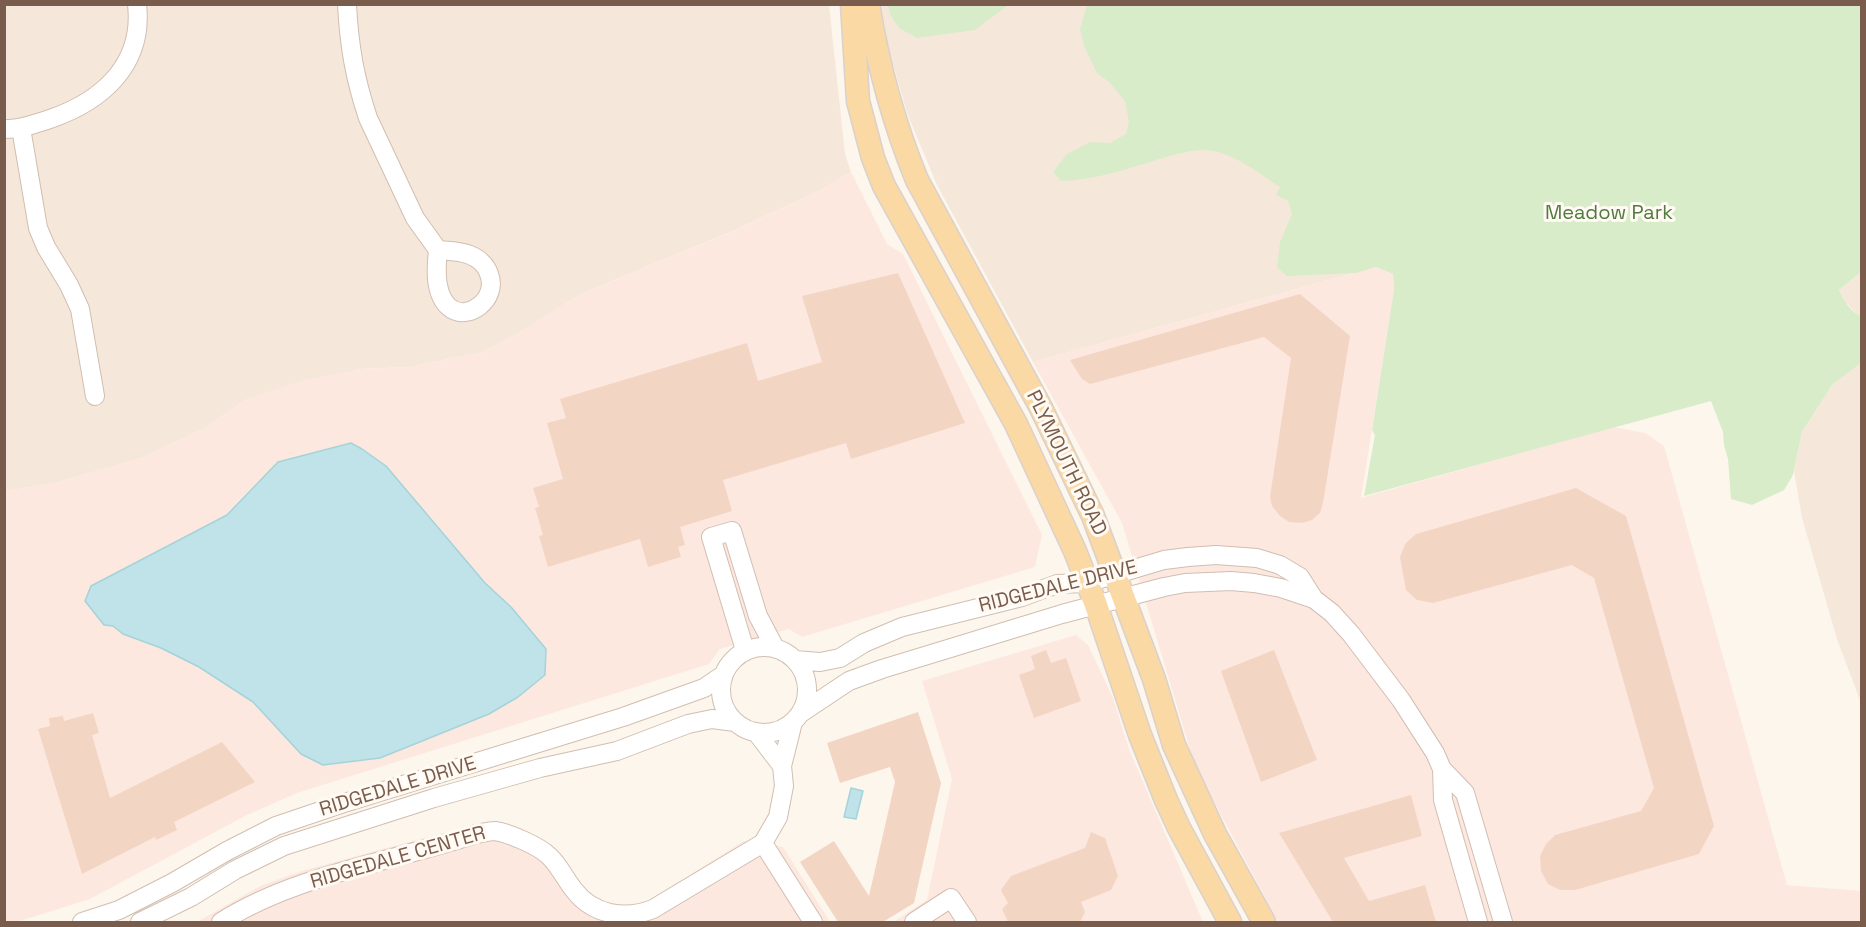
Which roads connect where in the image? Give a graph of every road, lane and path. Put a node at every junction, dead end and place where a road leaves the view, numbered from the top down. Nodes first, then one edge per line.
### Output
1 (137, 4) edge
2 (347, 4) edge
3 (852, 4) edge
4 (868, 4) edge
5 (13, 128) edge
6 (933, 208) junction
7 (903, 222) junction
8 (438, 250) dead end
9 (95, 396) dead end
10 (1115, 574) junction
11 (1087, 582) junction
12 (1124, 598) junction
13 (1314, 599) junction
14 (1096, 605) junction
15 (775, 648) junction
16 (742, 653) junction
17 (795, 660) junction
18 (723, 675) junction
19 (797, 717) junction
20 (735, 722) junction
21 (756, 732) junction
22 (782, 766) junction
23 (1442, 769) junction
24 (1179, 828) junction
25 (763, 843) junction
26 (82, 922) edge
27 (140, 922) edge
28 (221, 922) edge
29 (813, 922) edge
30 (914, 922) edge
31 (967, 922) edge
32 (1216, 922) edge
33 (1230, 922) edge
34 (1264, 922) edge
35 (1478, 922) edge
36 (1503, 922) edge

1 - 5 street
2 - 8 street
3 - 7 main road, PLYMOUTH ROAD
4 - 6 main road, PLYMOUTH ROAD
5 - 9 street
6 - 7 main road
6 - 10 main road, PLYMOUTH ROAD
7 - 11 main road, PLYMOUTH ROAD
10 - 11 street, RIDGEDALE DRIVE
10 - 12 main road, PLYMOUTH ROAD
10 - 13 street, RIDGEDALE DRIVE
11 - 14 main road, PLYMOUTH ROAD
11 - 17 street, RIDGEDALE DRIVE
12 - 13 street, RIDGEDALE DRIVE
12 - 14 street, RIDGEDALE DRIVE
12 - 34 main road, PLYMOUTH ROAD
13 - 23 street, RIDGEDALE DRIVE
14 - 19 street, RIDGEDALE DRIVE
14 - 24 main road, PLYMOUTH ROAD
15 - 16 street
15 - 16 street
15 - 17 street
16 - 18 street
17 - 19 street
18 - 20 street
18 - 26 street, RIDGEDALE DRIVE
19 - 21 street
19 - 22 street
20 - 21 street
20 - 27 street, RIDGEDALE DRIVE
21 - 22 street
22 - 25 street
23 - 35 street, RIDGEDALE DRIVE
23 - 36 street, RIDGEDALE DRIVE
24 - 32 main road
24 - 33 main road, PLYMOUTH ROAD
25 - 28 street, RIDGEDALE CENTER
25 - 29 street
30 - 31 street

